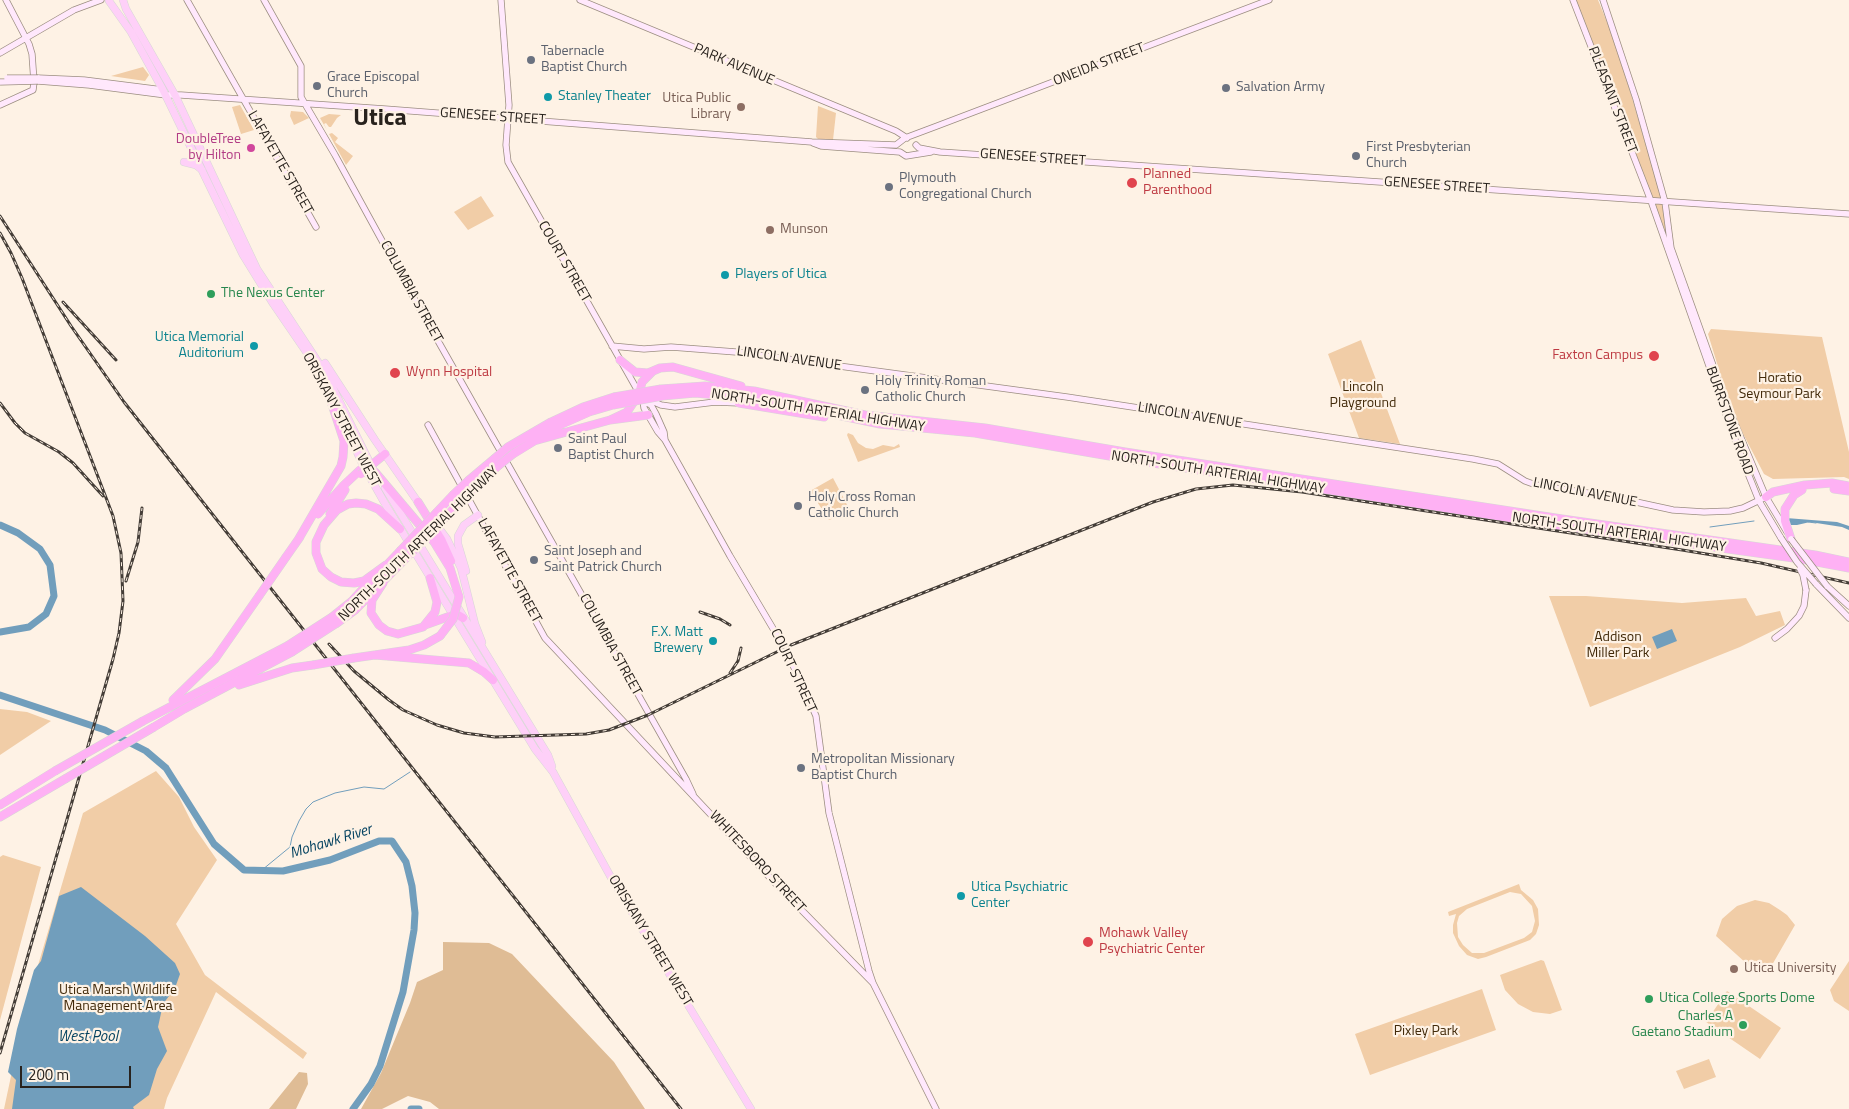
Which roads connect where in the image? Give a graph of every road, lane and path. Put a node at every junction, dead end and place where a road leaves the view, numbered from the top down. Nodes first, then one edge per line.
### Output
1 (6, 0) edge
2 (87, 0) edge
3 (105, 0) edge
4 (118, 0) edge
5 (123, 0) edge
6 (188, 0) edge
7 (264, 0) edge
8 (501, 0) edge
9 (580, 0) edge
10 (1269, 0) edge
11 (1573, 0) edge
12 (1603, 0) edge
13 (74, 10) junction
14 (134, 30) junction
15 (26, 38) junction
16 (0, 53) edge
17 (0, 78) edge
18 (36, 78) junction
19 (0, 82) edge
20 (165, 93) junction
21 (175, 95) junction
22 (243, 100) junction
23 (306, 104) junction
24 (0, 105) edge
25 (508, 118) junction
26 (929, 129) junction
27 (889, 130) junction
28 (908, 138) junction
29 (812, 142) junction
30 (900, 142) junction
31 (916, 145) junction
32 (900, 152) junction
33 (936, 152) junction
34 (912, 154) junction
35 (197, 158) junction
36 (184, 162) dead end
37 (203, 172) junction
38 (212, 172) junction
39 (1652, 201) junction
40 (1665, 202) junction
41 (1849, 214) edge
42 (316, 227) dead end
43 (1672, 248) junction
44 (612, 346) junction
45 (314, 354) junction
46 (620, 360) junction
47 (652, 371) junction
48 (325, 383) junction
49 (754, 391) junction
50 (662, 393) junction
51 (641, 397) junction
52 (613, 401) junction
53 (739, 403) joint
54 (675, 408) junction
55 (652, 414) junction
56 (610, 420) junction
57 (880, 424) junction
58 (428, 425) dead end
59 (534, 441) junction
60 (511, 451) junction
61 (384, 453) junction
62 (496, 462) junction
63 (361, 472) junction
64 (375, 472) junction
65 (1849, 486) edge
66 (1802, 490) junction
67 (1849, 491) edge
68 (1763, 499) junction
69 (418, 502) junction
70 (478, 515) junction
71 (324, 525) junction
72 (400, 529) junction
73 (1791, 539) junction
74 (298, 540) junction
75 (1812, 557) junction
76 (1849, 557) edge
77 (1797, 562) junction
78 (1849, 562) edge
79 (386, 565) junction
80 (1849, 568) edge
81 (1849, 572) edge
82 (430, 578) junction
83 (383, 583) junction
84 (459, 597) junction
85 (470, 603) junction
86 (1849, 606) edge
87 (452, 615) junction
88 (463, 618) junction
89 (1849, 618) edge
90 (335, 620) junction
91 (422, 627) junction
92 (545, 638) joint
93 (1776, 638) dead end
94 (290, 649) junction
95 (375, 656) junction
96 (491, 663) junction
97 (492, 680) junction
98 (184, 709) junction
99 (152, 716) junction
100 (553, 772) junction
101 (692, 794) junction
102 (0, 805) edge
103 (0, 817) edge
104 (874, 983) junction
105 (751, 1109) edge
106 (936, 1109) edge

1 - 15 street
2 - 13 street
3 - 4 main road
3 - 13 street
3 - 14 main road
5 - 14 main road
6 - 22 street, LAFAYETTE STREET
7 - 23 street, COLUMBIA STREET
8 - 25 street, COURT STREET
9 - 27 street, PARK AVENUE
10 - 26 street, ONEIDA STREET
11 - 39 street, PLEASANT STREET
12 - 40 street, BURRSTONE ROAD
13 - 15 street
14 - 20 main road, ORISKANY STREET WEST
14 - 21 main road, ORISKANY STREET WEST
15 - 16 street
15 - 18 street
17 - 18 street, bridge
18 - 19 street, bridge
18 - 20 street, GENESEE STREET
18 - 24 street
20 - 21 street, GENESEE STREET
20 - 35 main road, ORISKANY STREET WEST
21 - 22 street, GENESEE STREET
21 - 38 main road, ORISKANY STREET WEST
22 - 23 street, GENESEE STREET
22 - 42 street, LAFAYETTE STREET
23 - 25 street, GENESEE STREET
23 - 101 street, COLUMBIA STREET
25 - 29 street, GENESEE STREET
25 - 44 street, COURT STREET
26 - 28 street, ONEIDA STREET
26 - 31 street, ONEIDA STREET
27 - 28 street, PARK AVENUE
27 - 30 street, PARK AVENUE
28 - 30 street
28 - 31 street
29 - 30 street, GENESEE STREET
29 - 32 street, GENESEE STREET
30 - 32 street
31 - 33 street, GENESEE STREET
31 - 34 street
32 - 34 street
33 - 34 street, GENESEE STREET
33 - 39 street, GENESEE STREET
35 - 37 main road, ORISKANY STREET WEST
35 - 38 main road
36 - 37 main road
37 - 48 main road, ORISKANY STREET WEST
38 - 45 main road, ORISKANY STREET WEST
39 - 40 street, GENESEE STREET
39 - 43 street
39 - 68 street, BURRSTONE ROAD
40 - 41 street, GENESEE STREET
40 - 43 street, BURRSTONE ROAD
43 - 68 street, BURRSTONE ROAD
44 - 46 street, COURT STREET
44 - 68 street, LINCOLN AVENUE
45 - 61 main road
45 - 64 main road, ORISKANY STREET WEST
46 - 47 highway
46 - 51 street, COURT STREET
47 - 49 highway
47 - 51 highway
48 - 72 main road, ORISKANY STREET WEST
48 - 74 highway
49 - 50 highway, NORTH-SOUTH ARTERIAL HIGHWAY
49 - 75 highway, NORTH-SOUTH ARTERIAL HIGHWAY
50 - 52 highway, NORTH-SOUTH ARTERIAL HIGHWAY, bridge
50 - 57 highway, NORTH-SOUTH ARTERIAL HIGHWAY
51 - 54 street
51 - 55 street, COURT STREET
51 - 56 highway
52 - 59 highway, NORTH-SOUTH ARTERIAL HIGHWAY
52 - 60 highway, NORTH-SOUTH ARTERIAL HIGHWAY
53 - 54 street
53 - 57 highway
54 - 55 street
55 - 56 highway
55 - 104 street, COURT STREET
56 - 59 highway
57 - 75 highway, NORTH-SOUTH ARTERIAL HIGHWAY
58 - 70 street, LAFAYETTE STREET
59 - 60 highway, NORTH-SOUTH ARTERIAL HIGHWAY
60 - 62 highway, NORTH-SOUTH ARTERIAL HIGHWAY, bridge
61 - 63 highway, bridge
61 - 69 main road
62 - 79 highway, NORTH-SOUTH ARTERIAL HIGHWAY, bridge
62 - 83 highway, NORTH-SOUTH ARTERIAL HIGHWAY, bridge
63 - 71 highway
63 - 74 highway
64 - 84 highway
64 - 88 main road, ORISKANY STREET WEST
65 - 68 highway
66 - 67 highway
66 - 68 highway
66 - 73 highway
68 - 73 street, BURRSTONE ROAD
68 - 77 street, BURRSTONE ROAD, bridge
69 - 84 highway
69 - 85 main road
70 - 85 main road
70 - 92 street, LAFAYETTE STREET
71 - 72 highway
71 - 79 highway
72 - 82 main road, ORISKANY STREET WEST
73 - 86 street, BURRSTONE ROAD, bridge
74 - 99 highway, bridge
75 - 76 highway
75 - 78 highway, NORTH-SOUTH ARTERIAL HIGHWAY
75 - 80 highway, NORTH-SOUTH ARTERIAL HIGHWAY
75 - 81 highway
77 - 89 street, BURRSTONE ROAD, bridge
77 - 93 street, bridge
79 - 90 highway, NORTH-SOUTH ARTERIAL HIGHWAY
82 - 87 main road, ORISKANY STREET WEST
82 - 91 highway
83 - 90 highway, NORTH-SOUTH ARTERIAL HIGHWAY
83 - 91 highway
84 - 95 highway, bridge
85 - 96 main road
87 - 88 highway
87 - 91 highway
87 - 97 main road, ORISKANY STREET WEST
88 - 96 main road, ORISKANY STREET WEST
90 - 94 highway, NORTH-SOUTH ARTERIAL HIGHWAY, bridge
92 - 101 street, WHITESBORO STREET
94 - 98 highway, NORTH-SOUTH ARTERIAL HIGHWAY
94 - 99 highway, NORTH-SOUTH ARTERIAL HIGHWAY
95 - 97 highway
95 - 98 highway, bridge
96 - 100 main road, ORISKANY STREET WEST
97 - 100 main road, ORISKANY STREET WEST
98 - 103 highway, NORTH-SOUTH ARTERIAL HIGHWAY, bridge
99 - 102 highway, NORTH-SOUTH ARTERIAL HIGHWAY, bridge
100 - 105 main road, ORISKANY STREET WEST
101 - 104 street, WHITESBORO STREET
104 - 106 street, WHITESBORO STREET

